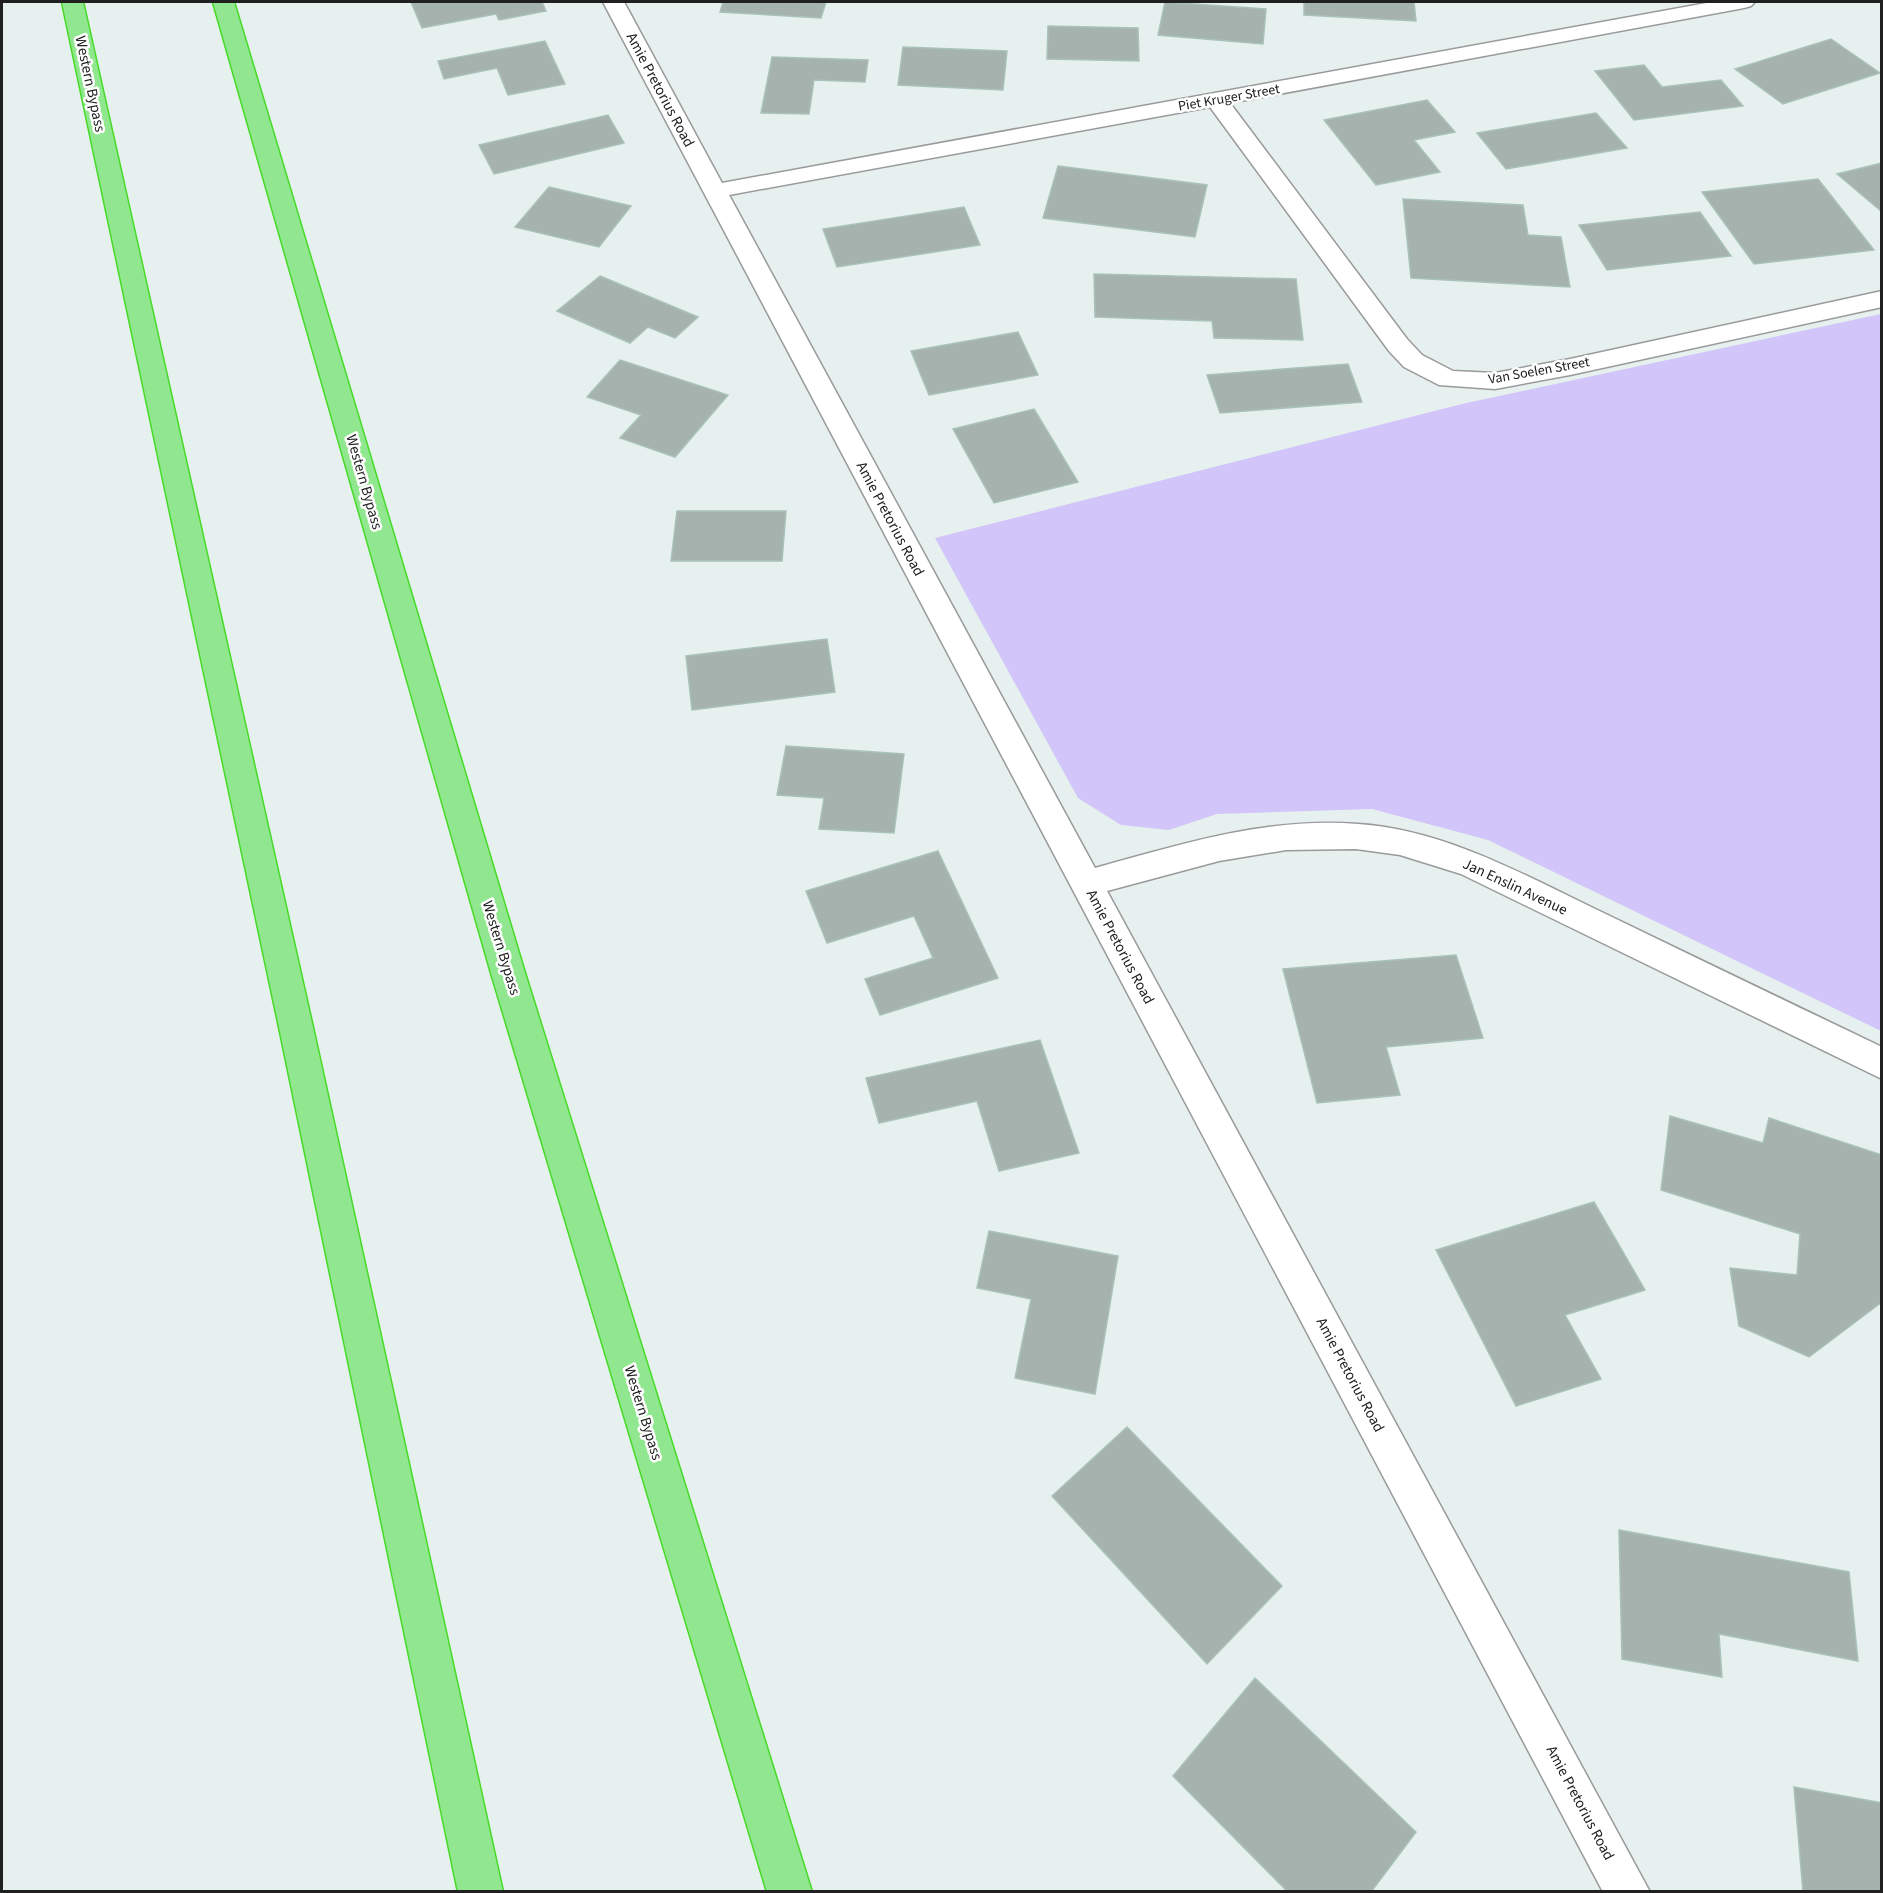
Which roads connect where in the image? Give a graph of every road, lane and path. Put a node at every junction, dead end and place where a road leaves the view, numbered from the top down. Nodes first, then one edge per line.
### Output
1 (72, 2) edge
2 (223, 2) edge
3 (613, 2) edge
4 (1744, 2) edge
5 (1216, 100) junction
6 (714, 191) junction
7 (1881, 299) edge
8 (1086, 884) junction
9 (1881, 1064) edge
10 (481, 1892) edge
11 (790, 1892) edge
12 (1628, 1892) edge

1 - 10 highway, Western Bypass
2 - 11 highway, Western Bypass
3 - 6 street, Amie Pretorius Road
4 - 5 street, Piet Kruger Street
5 - 6 street, Piet Kruger Street
5 - 7 street, Van Soelen Street
6 - 8 street, Amie Pretorius Road
8 - 9 street, Jan Enslin Avenue
8 - 12 street, Amie Pretorius Road

